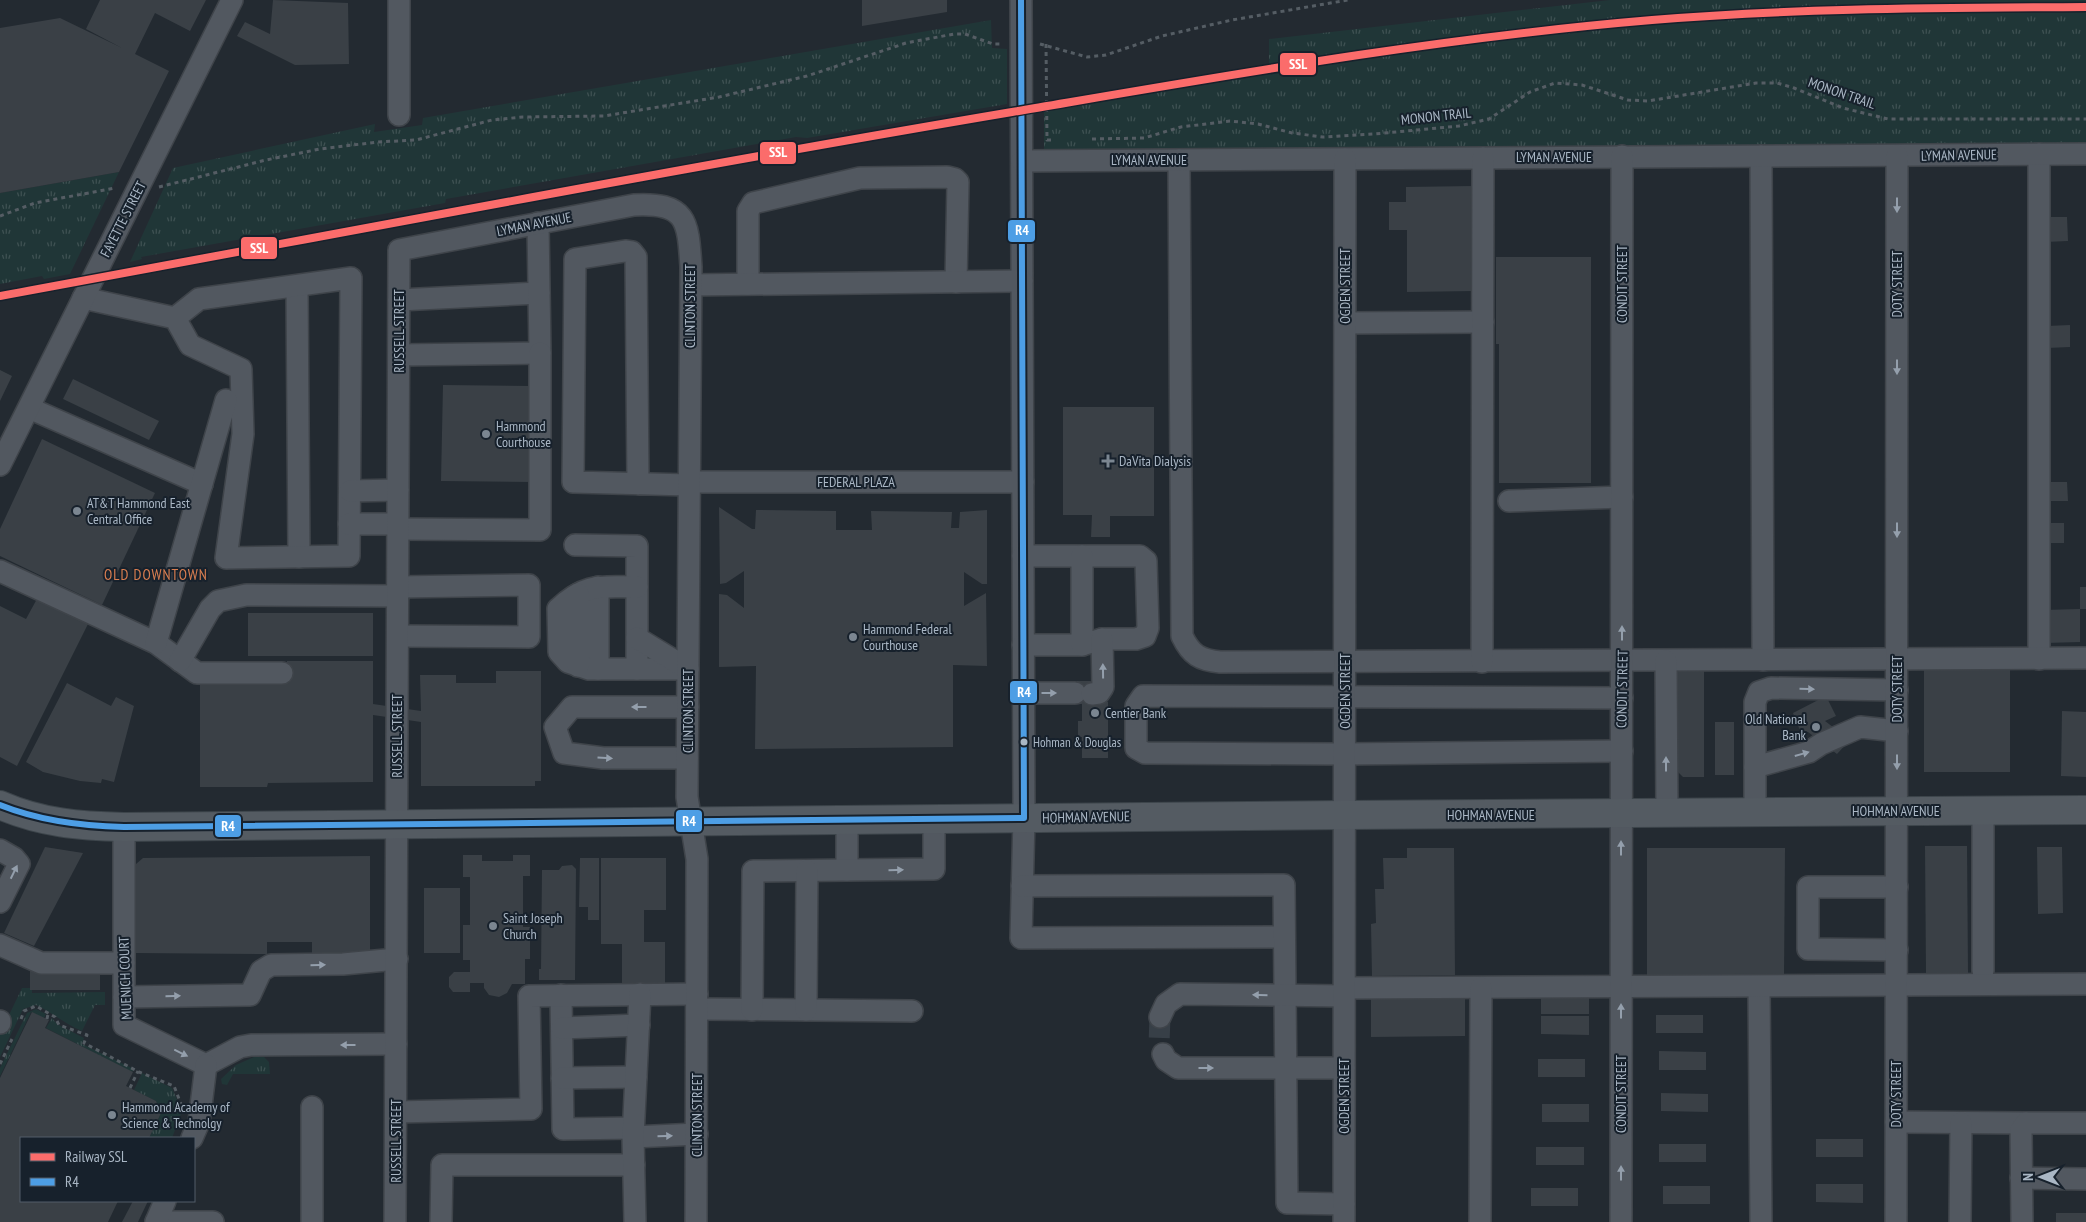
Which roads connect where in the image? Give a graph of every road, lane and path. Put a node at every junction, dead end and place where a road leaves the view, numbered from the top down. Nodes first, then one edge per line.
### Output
1 (232, 0) edge
2 (399, 0) edge
3 (1021, 0) edge
4 (1348, 0) edge
5 (993, 44) dead end
6 (399, 116) dead end
7 (2086, 119) edge
8 (1084, 139) dead end
9 (1056, 140) dead end
10 (2038, 154) junction
11 (2086, 154) edge
12 (1622, 156) junction
13 (1761, 156) junction
14 (1897, 156) junction
15 (1483, 158) junction
16 (1345, 159) junction
17 (1022, 160) junction
18 (1179, 160) junction
19 (165, 186) dead end
20 (110, 188) dead end
21 (669, 208) joint
22 (0, 216) edge
23 (538, 223) junction
24 (399, 250) joint
25 (1022, 281) junction
26 (956, 282) junction
27 (748, 284) junction
28 (691, 285) junction
29 (297, 286) junction
30 (539, 293) junction
31 (83, 298) junction
32 (399, 300) junction
33 (175, 318) junction
34 (1483, 322) junction
35 (1345, 323) junction
36 (540, 353) junction
37 (399, 355) junction
38 (226, 400) dead end
39 (29, 408) junction
40 (0, 465) edge
41 (1023, 482) junction
42 (202, 484) junction
43 (638, 484) junction
44 (690, 484) junction
45 (350, 490) junction
46 (398, 490) junction
47 (1622, 497) junction
48 (1509, 501) dead end
49 (349, 524) junction
50 (398, 526) junction
51 (575, 545) dead end
52 (299, 556) junction
53 (1023, 556) junction
54 (1082, 556) junction
55 (0, 571) edge
56 (637, 587) junction
57 (398, 592) junction
58 (583, 592) junction
59 (398, 636) junction
60 (637, 638) junction
61 (1092, 642) junction
62 (156, 643) junction
63 (1023, 645) junction
64 (2039, 658) junction
65 (2086, 658) edge
66 (1897, 659) junction
67 (1763, 660) junction
68 (180, 661) junction
69 (1622, 661) junction
70 (1666, 661) junction
71 (1482, 662) junction
72 (1345, 663) junction
73 (583, 667) junction
74 (637, 669) junction
75 (688, 669) junction
76 (282, 674) dead end
77 (1897, 690) junction
78 (1023, 693) junction
79 (1344, 697) junction
80 (1622, 698) junction
81 (688, 707) junction
82 (1897, 731) junction
83 (1622, 751) junction
84 (1344, 754) junction
85 (687, 758) junction
86 (1755, 767) junction
87 (0, 805) edge
88 (2086, 810) edge
89 (1897, 811) junction
90 (1983, 811) junction
91 (1755, 812) junction
92 (1667, 813) junction
93 (1620, 814) junction
94 (1344, 815) junction
95 (1024, 818) junction
96 (934, 819) junction
97 (847, 820) junction
98 (692, 822) junction
99 (397, 825) junction
100 (124, 828) junction
101 (0, 850) edge
102 (847, 870) junction
103 (807, 871) junction
104 (1022, 886) junction
105 (1897, 887) junction
106 (0, 902) edge
107 (1284, 937) junction
108 (0, 945) edge
109 (1897, 950) junction
110 (397, 959) junction
111 (124, 963) junction
112 (1983, 970) dead end
113 (2086, 984) edge
114 (1896, 986) junction
115 (1620, 987) junction
116 (1759, 987) junction
117 (1480, 988) junction
118 (1344, 992) junction
119 (640, 994) junction
120 (1285, 995) junction
121 (561, 996) junction
122 (124, 997) junction
123 (697, 1001) junction
124 (752, 1010) junction
125 (806, 1010) junction
126 (912, 1011) dead end
127 (48, 1014) junction
128 (1160, 1017) tunnel mouth
129 (47, 1019) dead end
130 (8, 1025) edge
131 (639, 1025) junction
132 (562, 1028) junction
133 (396, 1044) junction
134 (1163, 1054) dead end
135 (0, 1064) edge
136 (206, 1066) junction
137 (1285, 1068) junction
138 (1344, 1068) junction
139 (138, 1071) junction
140 (636, 1077) junction
141 (562, 1078) junction
142 (130, 1088) dead end
143 (182, 1106) dead end
144 (312, 1107) dead end
145 (396, 1112) junction
146 (1896, 1122) junction
147 (1961, 1123) junction
148 (2026, 1123) junction
149 (2086, 1123) edge
150 (633, 1133) junction
151 (697, 1134) junction
152 (192, 1137) edge
153 (634, 1165) junction
154 (2020, 1178) junction
155 (2086, 1178) edge
156 (165, 1202) edge
157 (1344, 1213) edge
158 (156, 1222) edge
159 (213, 1222) edge
160 (312, 1222) edge
161 (396, 1222) edge
162 (441, 1222) edge
163 (635, 1222) edge
164 (696, 1222) edge
165 (1480, 1222) edge
166 (1621, 1222) edge
167 (1761, 1222) edge
168 (1896, 1222) edge
169 (1960, 1222) edge
170 (2022, 1222) edge

1 - 31 street, FAYETTE STREET
2 - 6 street
3 - 17 street
4 - 9 path
5 - 19 path
7 - 8 path, MONON TRAIL
10 - 11 street, LYMAN AVENUE
10 - 14 street, LYMAN AVENUE
10 - 64 street
12 - 13 street, LYMAN AVENUE
12 - 15 street, LYMAN AVENUE
12 - 47 street, CONDIT STREET
13 - 14 street, LYMAN AVENUE
13 - 67 street
14 -> 66 street, DOTY STREET
15 - 16 street, LYMAN AVENUE
15 - 34 street
16 - 18 street, LYMAN AVENUE
16 - 35 street, OGDEN STREET
17 - 18 street, LYMAN AVENUE
17 - 25 street
18 - 72 street
20 - 22 path
21 - 23 street, LYMAN AVENUE
21 - 28 street, CLINTON STREET
23 - 24 street, LYMAN AVENUE
23 - 30 street
24 - 32 street, RUSSELL STREET
25 - 26 street
25 - 41 street
26 - 27 street
26 - 27 street
27 - 28 street
28 - 44 street, CLINTON STREET
29 - 33 street
29 - 45 street
29 - 52 street
30 - 32 street
30 - 36 street
31 - 33 street
31 - 39 street, FAYETTE STREET
32 - 37 street, RUSSELL STREET
33 - 52 street
34 - 35 street
34 - 71 street
35 - 72 street, OGDEN STREET
36 - 37 street
36 - 50 street
37 - 46 street, RUSSELL STREET
38 - 42 street
39 - 40 street, FAYETTE STREET
39 - 42 street
41 - 44 street, FEDERAL PLAZA
41 - 53 street
42 - 62 street
43 - 43 street, FEDERAL PLAZA
43 - 44 street, FEDERAL PLAZA
44 - 75 street, CLINTON STREET
45 - 46 street
45 - 49 street
46 - 50 street, RUSSELL STREET
47 - 48 street
69 -> 47 street, CONDIT STREET
49 - 50 street
49 - 52 street
50 - 57 street, RUSSELL STREET
51 - 56 street
53 - 54 street
53 - 63 street
54 - 61 street
54 - 61 street
55 - 62 street
56 - 58 street
56 - 60 street
57 - 59 street, RUSSELL STREET
57 - 59 street
57 - 68 street
58 - 73 street
58 - 73 street
59 - 99 street, RUSSELL STREET
60 - 74 street
60 - 75 street
61 - 63 street
78 -> 61 street
62 - 68 street
63 - 78 street
64 - 65 street
64 - 66 street
66 - 67 street
66 - 77 street, DOTY STREET
67 - 70 street
68 - 76 street
69 - 70 street
69 - 71 street
69 - 80 street, CONDIT STREET
92 -> 70 street
71 - 72 street
72 - 79 street, OGDEN STREET
73 - 74 street
74 - 75 street
75 - 81 street, CLINTON STREET
77 - 82 street, DOTY STREET
86 -> 77 street
78 - 95 street
79 - 80 street
79 - 84 street, OGDEN STREET
79 - 84 street
80 - 83 street, CONDIT STREET
81 - 85 street, CLINTON STREET
81 -> 85 street
86 -> 82 street
82 -> 89 street, DOTY STREET
83 - 84 street
83 - 93 street, CONDIT STREET
84 - 94 street, OGDEN STREET
85 - 98 street, CLINTON STREET
86 - 91 street
87 - 100 main road, HOHMAN AVENUE
88 - 90 main road, HOHMAN AVENUE
89 - 90 main road, HOHMAN AVENUE
89 - 91 main road, HOHMAN AVENUE
89 - 105 street, DOTY STREET
90 - 112 street
91 - 92 main road, HOHMAN AVENUE
92 - 93 main road, HOHMAN AVENUE
93 - 94 main road, HOHMAN AVENUE
115 -> 93 street, CONDIT STREET
94 - 95 main road, HOHMAN AVENUE
94 - 118 street, OGDEN STREET
95 - 96 main road, HOHMAN AVENUE
95 - 104 street
96 - 97 main road, HOHMAN AVENUE
102 -> 96 street
97 - 98 main road, HOHMAN AVENUE
97 - 102 street
98 - 99 main road, HOHMAN AVENUE
98 - 123 street, CLINTON STREET
99 - 100 main road, HOHMAN AVENUE
99 - 110 street, RUSSELL STREET
100 - 111 street, MUENICH COURT
106 -> 101 street
102 - 103 street
103 - 124 street
103 - 125 street
104 - 107 street
104 - 107 street
105 - 109 street, DOTY STREET
105 - 109 street
107 - 120 street
108 - 111 street
109 - 114 street, DOTY STREET
122 -> 110 street
110 - 133 street, RUSSELL STREET
111 - 122 street, MUENICH COURT
113 - 114 street
114 - 116 street
114 - 146 street, DOTY STREET
115 - 116 street
115 - 117 street
166 -> 115 street, CONDIT STREET
116 - 167 street
117 - 118 street
117 - 165 street
118 - 120 street
118 - 138 street, OGDEN STREET
119 - 121 street
119 - 123 street
119 - 131 street
120 -> 128 street
120 - 137 street
121 - 132 street
121 - 145 street
122 -> 136 street, MUENICH COURT
123 - 124 street
123 - 151 street, CLINTON STREET
124 - 125 street
125 - 126 street
127 - 129 path
127 - 130 path
127 - 139 path
130 - 135 path
131 - 132 street
131 - 140 street
132 - 141 street
133 -> 136 street
133 - 145 street, RUSSELL STREET
134 -> 137 street
136 - 152 street
137 - 138 street
137 - 157 street
138 - 157 street, OGDEN STREET
139 - 142 path
139 - 143 path
140 - 141 street
140 - 150 street
141 - 150 street
144 - 160 street
145 - 161 street, RUSSELL STREET
146 - 147 street
146 - 168 street, DOTY STREET
147 - 148 street
147 - 169 street
148 - 149 street
148 - 154 street
150 -> 151 street
150 - 153 street
151 - 164 street, CLINTON STREET
153 - 162 street
153 - 163 street
154 - 155 street
154 - 170 street
156 - 158 street
158 - 159 street

